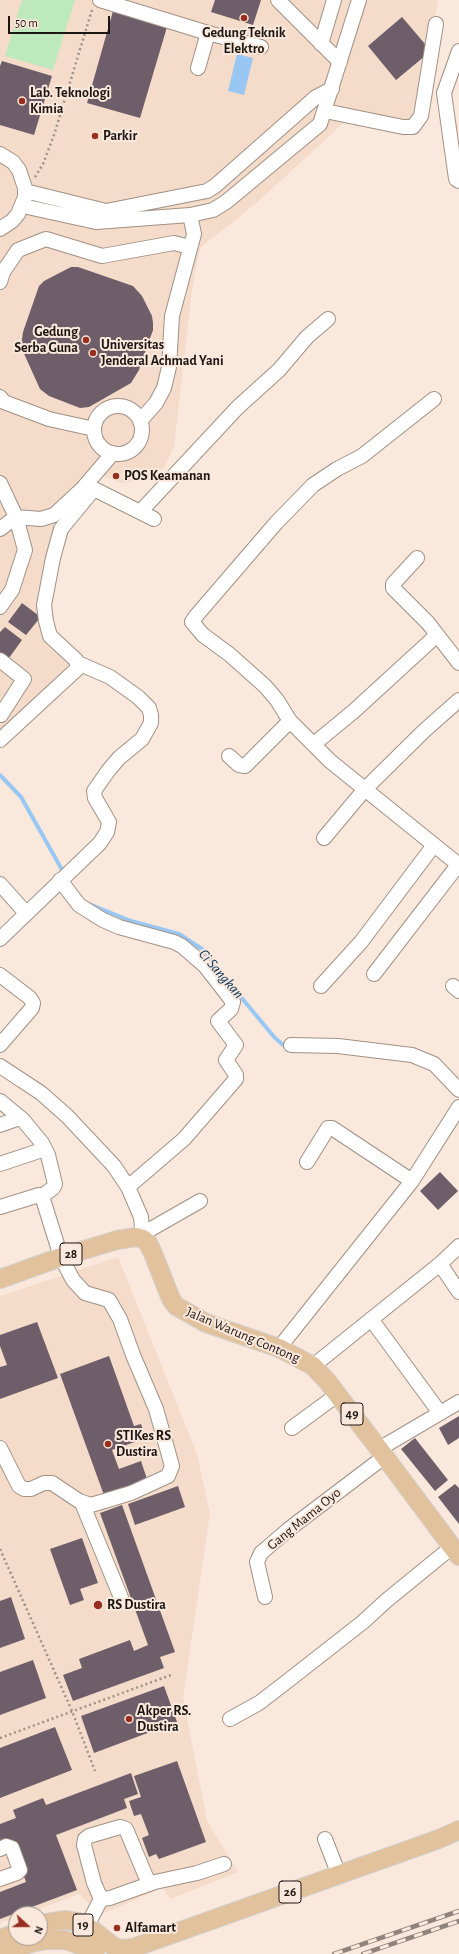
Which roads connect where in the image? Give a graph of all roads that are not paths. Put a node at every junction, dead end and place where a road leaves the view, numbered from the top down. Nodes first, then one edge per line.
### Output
1 (278, 0) edge
2 (334, 0) edge
3 (359, 0) edge
4 (96, 4) edge
5 (436, 24) dead end
6 (208, 33) junction
7 (322, 44) junction
8 (261, 47) dead end
9 (459, 51) edge
10 (340, 62) junction
11 (198, 68) dead end
12 (332, 89) junction
13 (325, 111) junction
14 (0, 154) edge
15 (459, 181) edge
16 (25, 189) junction
17 (23, 206) junction
18 (190, 215) junction
19 (0, 229) edge
20 (190, 247) junction
21 (0, 282) edge
22 (328, 319) dead end
23 (0, 397) edge
24 (434, 399) dead end
25 (140, 421) junction
26 (94, 429) junction
27 (113, 453) junction
28 (0, 483) edge
29 (141, 511) junction
30 (16, 517) junction
31 (154, 519) dead end
32 (0, 528) edge
33 (417, 558) dead end
34 (20, 565) junction
35 (0, 592) edge
36 (0, 607) edge
37 (437, 635) junction
38 (0, 660) edge
39 (78, 663) junction
40 (459, 663) edge
41 (459, 700) edge
42 (1, 715) dead end
43 (290, 721) junction
44 (0, 740) edge
45 (314, 744) junction
46 (229, 756) dead end
47 (365, 789) junction
48 (324, 838) dead end
49 (434, 845) junction
50 (459, 865) edge
51 (64, 877) junction
52 (0, 884) edge
53 (26, 913) junction
54 (0, 938) edge
55 (374, 974) dead end
56 (0, 975) edge
57 (321, 986) dead end
58 (0, 1045) edge
59 (291, 1045) dead end
60 (0, 1066) edge
61 (459, 1090) edge
62 (0, 1101) edge
63 (459, 1106) edge
64 (20, 1118) junction
65 (0, 1125) edge
66 (45, 1149) junction
67 (307, 1162) dead end
68 (0, 1164) edge
69 (412, 1181) junction
70 (128, 1187) junction
71 (42, 1196) junction
72 (200, 1201) dead end
73 (0, 1207) edge
74 (143, 1236) junction
75 (459, 1246) edge
76 (61, 1256) junction
77 (440, 1264) junction
78 (0, 1279) edge
79 (459, 1292) edge
80 (371, 1319) junction
81 (279, 1348) junction
82 (313, 1366) junction
83 (337, 1395) junction
84 (459, 1402) edge
85 (440, 1413) junction
86 (292, 1428) dead end
87 (0, 1448) edge
88 (382, 1453) junction
89 (82, 1503) junction
90 (455, 1551) edge
91 (265, 1597) dead end
92 (122, 1600) dead end
93 (230, 1719) dead end
94 (459, 1830) edge
95 (325, 1839) dead end
96 (0, 1849) edge
97 (224, 1864) dead end
98 (339, 1875) junction
99 (0, 1879) edge
100 (149, 1884) junction
101 (101, 1899) junction
102 (48, 1923) edge
103 (86, 1926) junction
104 (120, 1949) joint
105 (0, 1954) edge
106 (95, 1954) edge

1 - 7 street
2 - 7 street
3 - 10 street
4 - 6 street
5 - 13 street
6 - 8 street
6 - 11 street
7 - 10 street
9 - 15 street
10 - 12 street
12 - 13 street
12 - 16 street
13 - 18 street
14 - 16 street
16 - 17 street
17 - 18 street
17 - 19 street
18 - 20 street
20 - 21 street
20 - 25 street
22 - 29 street
23 - 26 street
24 - 43 street
25 - 26 street
25 - 27 street
26 - 27 street
27 - 30 street
28 - 30 street
29 - 31 street
29 - 39 street
30 - 32 street
30 - 34 street
33 - 37 street
34 - 35 street
34 - 36 street
37 - 40 street
37 - 45 street
38 - 42 street
39 - 44 street
39 - 51 street
41 - 47 street
43 - 45 street
43 - 46 street
45 - 47 street
47 - 48 street
47 - 49 street
49 - 50 street
49 - 57 street
50 - 55 street
51 - 53 street
51 - 70 street
52 - 53 street
53 - 54 street
56 - 58 street
59 - 61 street
60 - 70 street
62 - 64 street
63 - 69 street
64 - 65 street
64 - 66 street
66 - 68 street
66 - 71 street
67 - 69 street
69 - 81 street
70 - 74 street
71 - 73 street
71 - 76 street
72 - 74 street
74 - 76 main road, 28
74 - 81 main road, Jalan Warung Contong / 49
75 - 77 street
76 - 78 main road, 28
76 - 89 street
77 - 79 street
77 - 80 street
80 - 82 street
80 - 85 street
81 - 82 main road, Jalan Warung Contong / 49
82 - 83 main road, Jalan Warung Contong / 49
83 - 86 street
83 - 88 main road, Jalan Warung Contong / 49
84 - 85 street, Gang Mama Oyo
85 - 88 street, Gang Mama Oyo
87 - 89 street
88 - 90 main road, Jalan Warung Contong / 49
88 - 91 street, Gang Mama Oyo
89 - 92 street
90 - 93 street
94 - 98 main road, 26
95 - 98 street
96 - 99 street
97 - 100 street
98 - 104 main road, 26
100 - 101 street
100 - 101 street
101 - 103 street
102 - 103 main road, 19
103 - 104 main road, 19
105 - 106 main road

